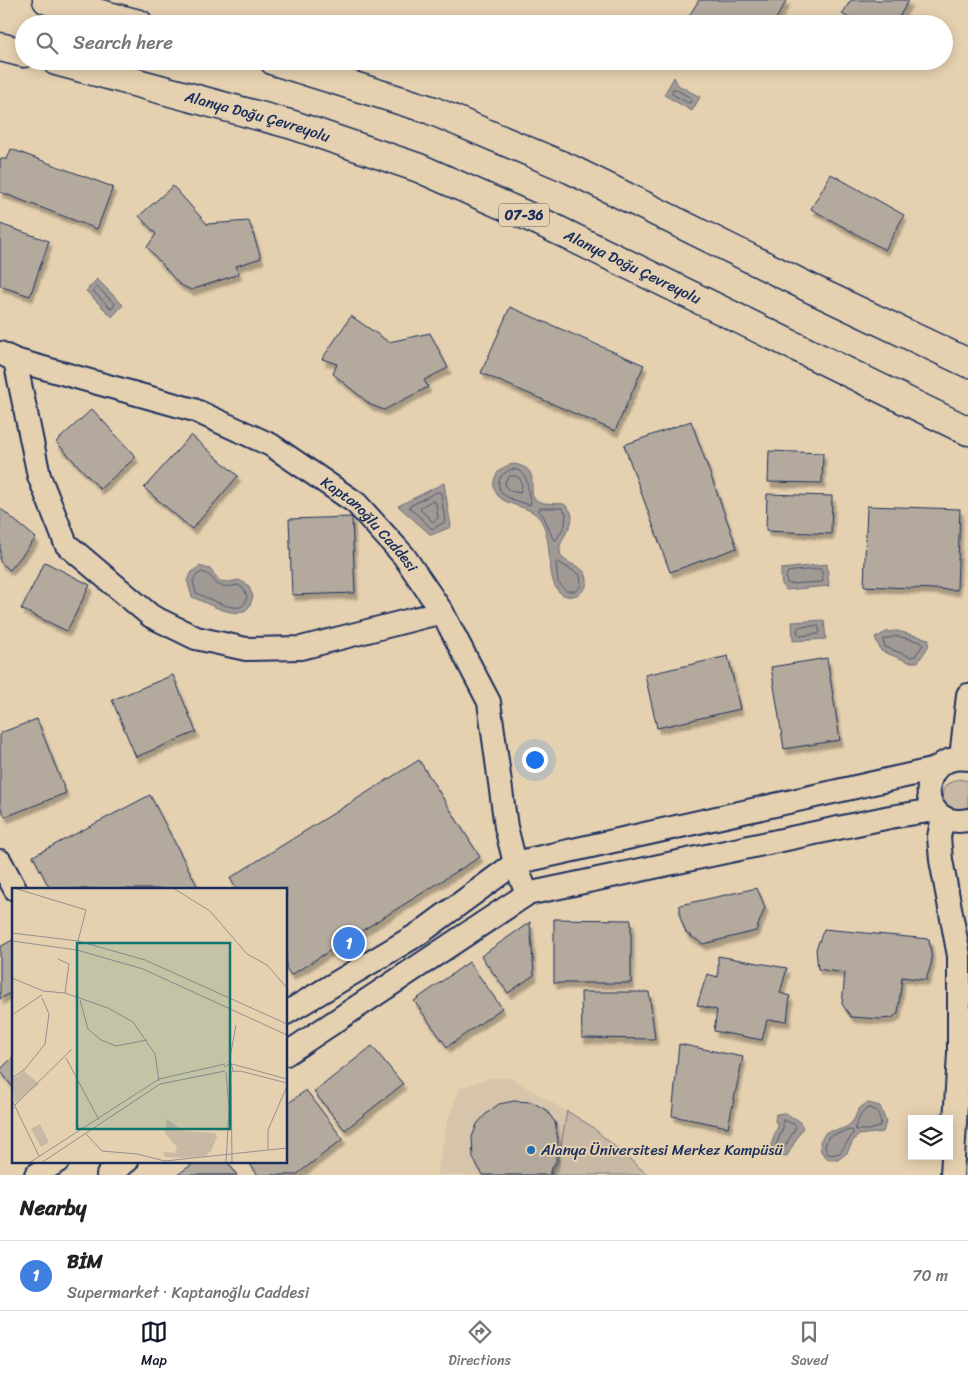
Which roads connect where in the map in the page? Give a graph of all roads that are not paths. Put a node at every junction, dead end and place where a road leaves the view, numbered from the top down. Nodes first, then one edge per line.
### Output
1 (47, 0) edge
2 (105, 15) edge
3 (0, 47) edge
4 (15, 51) edge
5 (89, 70) edge
6 (303, 70) edge
7 (8, 357) edge
8 (968, 363) edge
9 (968, 431) edge
10 (442, 612) junction
11 (968, 695) edge
12 (964, 759) edge
13 (936, 769) junction
14 (939, 813) junction
15 (968, 820) edge
16 (0, 861) edge
17 (515, 863) junction
18 (14, 888) edge
19 (526, 894) junction
20 (288, 1012) edge
21 (288, 1053) edge
22 (56, 1162) edge
23 (126, 1162) edge
24 (36, 1175) edge
25 (108, 1175) edge
26 (952, 1175) edge

1 - 2 highway
3 - 4 highway
5 - 9 highway, Alanya Doğu Çevreyolu / 07-36
6 - 8 highway
7 - 10 street, Kaptanoğlu Caddesi
7 - 10 street
10 - 17 street, Kaptanoğlu Caddesi
11 - 12 street
12 - 13 street
13 - 14 street
13 - 17 street
14 - 15 street
14 - 19 street
14 - 26 street
16 - 18 street
17 - 19 street, Kaptanoğlu Caddesi
17 - 20 street
19 - 21 street
22 - 24 street
23 - 25 street

